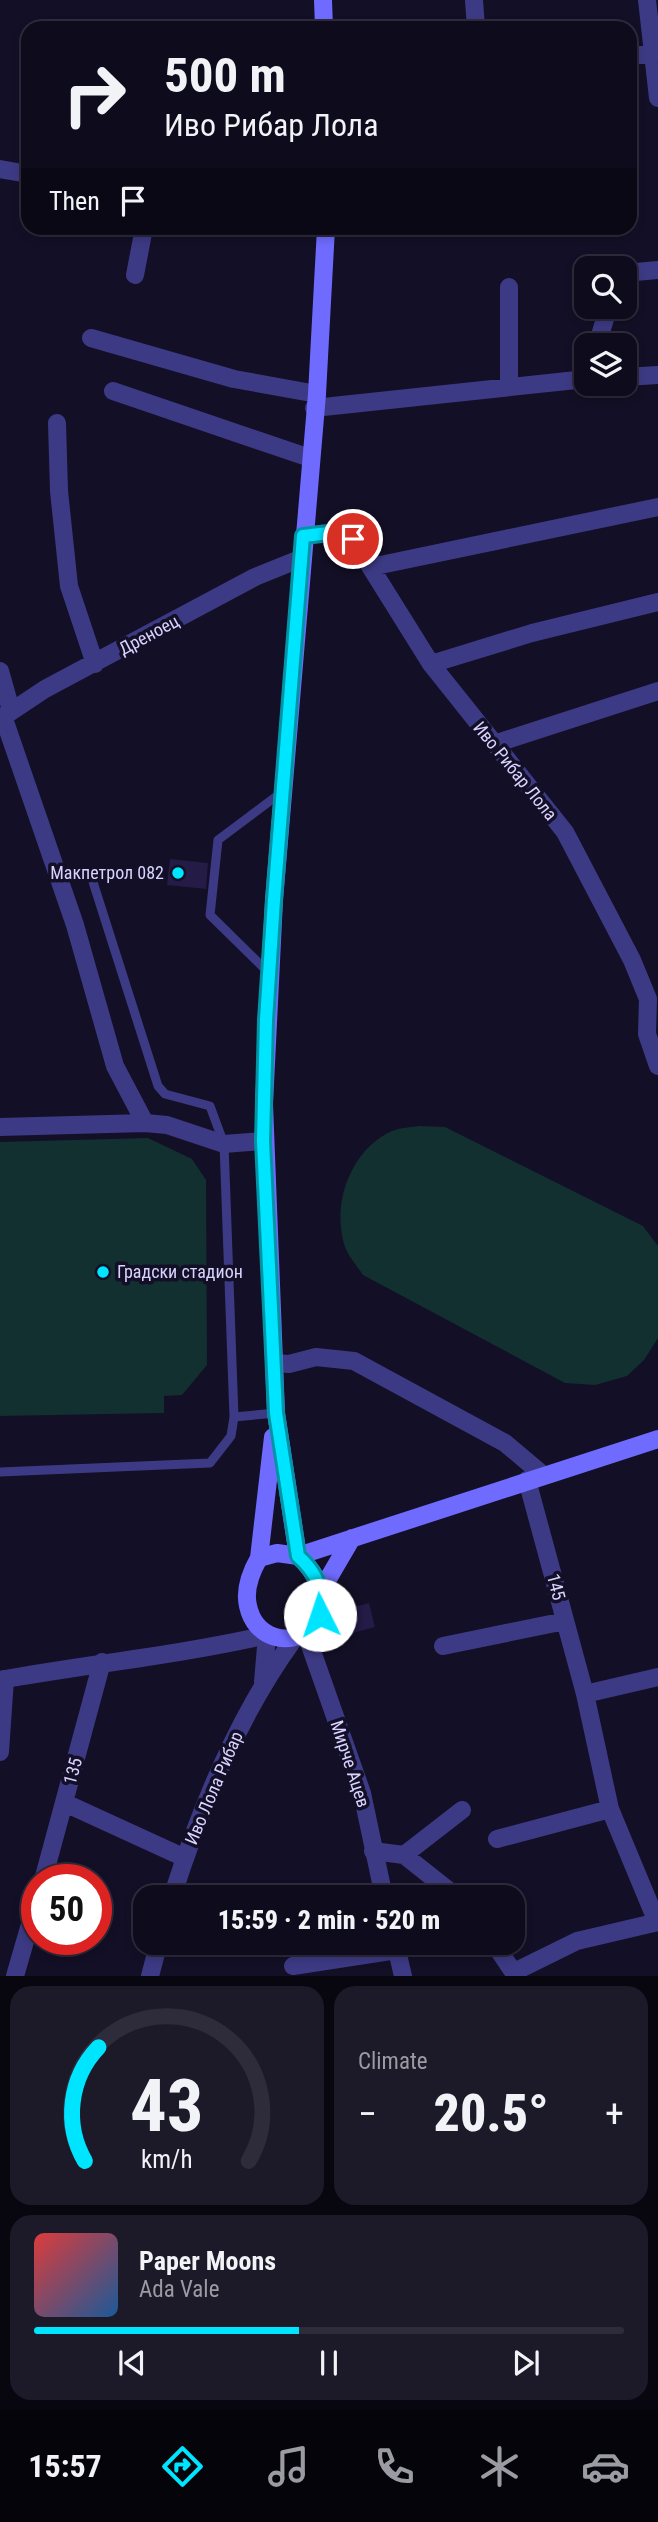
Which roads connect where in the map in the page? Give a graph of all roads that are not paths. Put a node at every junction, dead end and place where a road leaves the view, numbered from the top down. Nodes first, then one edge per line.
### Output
1 (323, 0) edge
2 (474, 0) edge
3 (647, 0) edge
4 (324, 21) edge
5 (476, 21) edge
6 (656, 53) edge
7 (637, 55) edge
8 (658, 97) edge
9 (0, 169) edge
10 (21, 173) edge
11 (143, 235) edge
12 (326, 235) edge
13 (658, 270) edge
14 (637, 272) edge
15 (135, 275) dead end
16 (509, 287) dead end
17 (91, 338) dead end
18 (658, 375) edge
19 (637, 376) edge
20 (574, 379) edge
21 (509, 387) junction
22 (113, 391) dead end
23 (316, 401) junction
24 (57, 423) dead end
25 (310, 458) junction
26 (658, 507) edge
27 (303, 536) junction
28 (302, 558) junction
29 (371, 567) junction
30 (658, 602) edge
31 (95, 664) junction
32 (431, 664) junction
33 (0, 671) edge
34 (658, 691) edge
35 (5, 715) edge
36 (494, 744) junction
37 (284, 791) junction
38 (93, 882) dead end
39 (271, 975) junction
40 (648, 999) junction
41 (658, 1016) edge
42 (658, 1066) edge
43 (145, 1123) junction
44 (0, 1127) edge
45 (263, 1141) junction
46 (224, 1144) junction
47 (274, 1363) junction
48 (276, 1413) junction
49 (234, 1417) junction
50 (658, 1439) edge
51 (0, 1472) edge
52 (535, 1478) junction
53 (352, 1538) junction
54 (298, 1556) junction
55 (259, 1558) junction
56 (321, 1591) junction
57 (565, 1620) junction
58 (267, 1635) junction
59 (300, 1637) junction
60 (443, 1646) dead end
61 (102, 1661) junction
62 (658, 1677) edge
63 (2, 1679) edge
64 (262, 1682) junction
65 (585, 1694) junction
66 (0, 1752) edge
67 (65, 1803) junction
68 (610, 1809) junction
69 (462, 1810) dead end
70 (497, 1839) dead end
71 (373, 1851) junction
72 (404, 1855) junction
73 (184, 1858) junction
74 (48, 1864) edge
75 (176, 1885) edge
76 (381, 1885) edge
77 (442, 1885) edge
78 (657, 1922) edge
79 (21, 1955) edge
80 (156, 1955) edge
81 (350, 1955) edge
82 (398, 1955) edge
83 (502, 1955) edge
84 (293, 1966) dead end
85 (515, 1974) edge
86 (15, 1976) edge
87 (150, 1976) edge
88 (404, 1976) edge

1 - 4 main road
2 - 5 street
3 - 6 street
6 - 7 street
6 - 8 street
9 - 10 street
11 - 15 street
12 - 23 main road
13 - 14 street
16 - 21 street
17 - 23 street
18 - 19 street
20 - 21 street
21 - 23 street
22 - 25 street
23 - 25 main road
24 - 31 street
25 - 27 main road
26 - 29 street
27 - 28 main road
27 - 29 street, Иво Рибар Лола
28 - 31 street, Дреноец
28 - 37 main road
29 - 32 street, Иво Рибар Лола
30 - 32 street
31 - 35 street, Дреноец
32 - 36 street, Иво Рибар Лола
33 - 35 street
34 - 36 street
35 - 43 street
36 - 40 street, Иво Рибар Лола
37 - 39 main road
37 - 39 lane
38 - 46 lane
39 - 45 main road
40 - 41 street
40 - 42 street, Иво Рибар Лола
43 - 44 street
43 - 46 street
45 - 46 street
45 - 47 main road
46 - 49 lane
47 - 48 main road
47 - 52 street
48 - 49 lane
48 - 54 main road
48 - 55 main road
49 - 51 lane
50 - 52 main road
52 - 53 main road
52 - 57 street, 145
53 - 54 main road
53 - 56 main road
54 - 55 main road
54 - 56 main road
55 - 58 main road
56 - 59 main road
57 - 60 street
57 - 65 street, 145
58 - 59 main road
58 - 61 street
58 - 64 street
59 - 64 street
59 - 71 street, Мирче Ацев
61 - 63 street
61 - 67 street, 135
62 - 65 street
63 - 66 street
64 - 73 street, Иво Лола Рибар
65 - 68 street, 145
67 - 73 street
67 - 74 street, 135
68 - 70 street
68 - 78 street, 145
69 - 72 street
71 - 72 street
71 - 76 street, Мирче Ацев
72 - 77 street
73 - 75 street, Иво Лола Рибар
78 - 85 street
79 - 86 street
80 - 87 street
81 - 84 street
82 - 88 street
83 - 85 street

